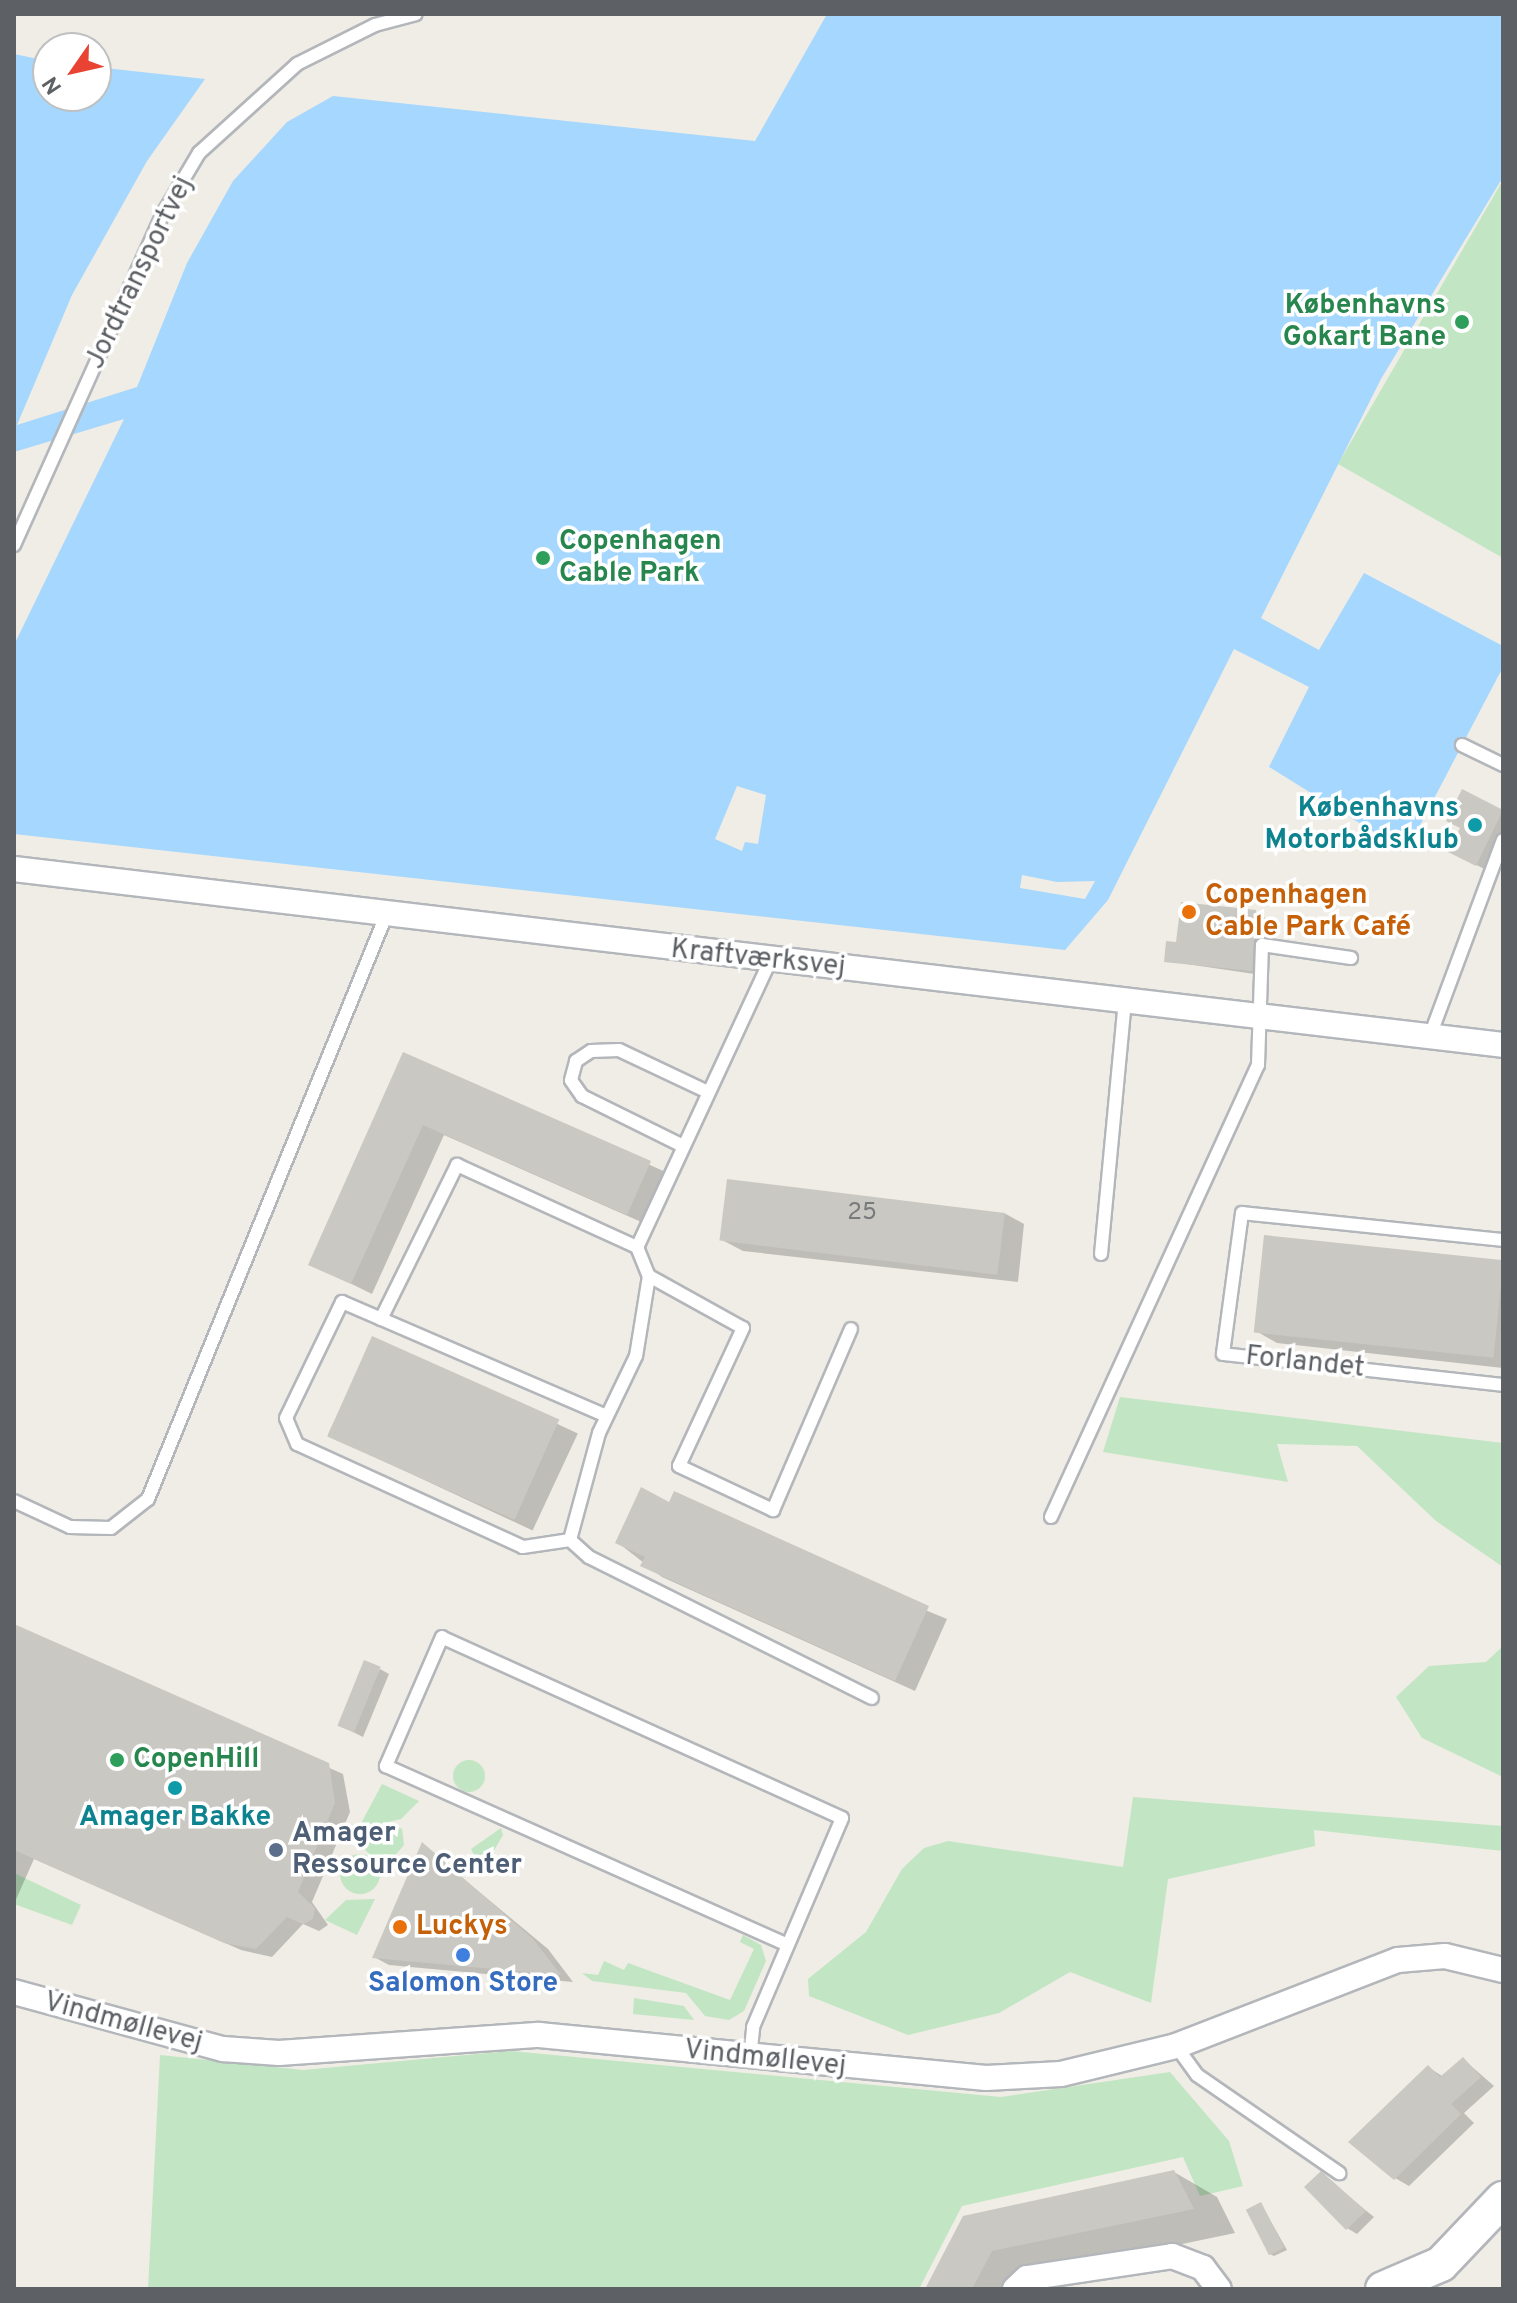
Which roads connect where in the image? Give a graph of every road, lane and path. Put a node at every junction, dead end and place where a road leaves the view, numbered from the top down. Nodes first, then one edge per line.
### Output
1 (416, 14) edge
2 (14, 545) edge
3 (1462, 745) dead end
4 (1503, 765) edge
5 (1503, 840) edge
6 (14, 869) edge
7 (385, 918) junction
8 (1351, 958) dead end
9 (770, 961) junction
10 (1125, 1001) junction
11 (1256, 1016) junction
12 (1430, 1036) junction
13 (1503, 1045) edge
14 (708, 1092) junction
15 (683, 1146) junction
16 (1503, 1240) edge
17 (637, 1247) junction
18 (1101, 1254) dead end
19 (649, 1276) junction
20 (381, 1319) junction
21 (851, 1329) dead end
22 (1503, 1385) edge
23 (607, 1416) junction
24 (14, 1501) edge
25 (1051, 1517) dead end
26 (570, 1540) junction
27 (872, 1698) dead end
28 (786, 1944) junction
29 (1503, 1970) edge
30 (14, 1992) edge
31 (1176, 2046) junction
32 (750, 2058) junction
33 (1339, 2173) dead end
34 (1503, 2199) edge
35 (1015, 2289) edge
36 (1219, 2289) edge
37 (1383, 2289) edge

1 - 2 lane, Jordtransportvej
3 - 4 lane
5 - 12 lane
6 - 7 street, Kraftværksvej
7 - 9 street, Kraftværksvej
7 - 24 lane
8 - 11 lane
9 - 10 street, Kraftværksvej
9 - 14 lane
10 - 11 street, Kraftværksvej
10 - 18 lane
11 - 12 street, Kraftværksvej
11 - 25 lane
12 - 13 street, Kraftværksvej
14 - 15 lane
14 - 15 lane
15 - 17 lane
16 - 22 lane, Forlandet
17 - 19 lane
17 - 20 lane
19 - 21 lane
19 - 23 lane
20 - 23 lane
20 - 26 lane
23 - 26 lane
26 - 27 lane
28 - 28 lane
28 - 32 lane
29 - 31 street, Vindmøllevej
30 - 32 street, Vindmøllevej
31 - 32 street, Vindmøllevej
31 - 33 lane
34 - 37 street
35 - 36 street

